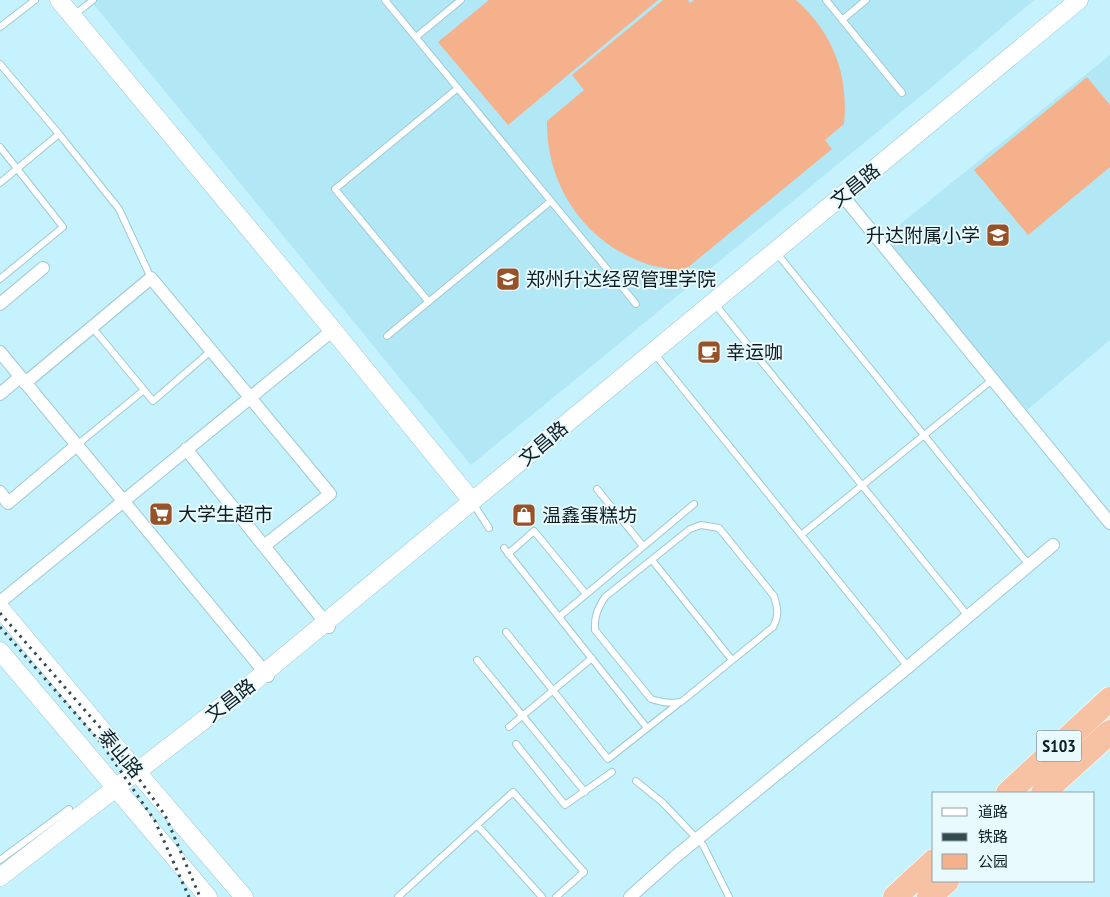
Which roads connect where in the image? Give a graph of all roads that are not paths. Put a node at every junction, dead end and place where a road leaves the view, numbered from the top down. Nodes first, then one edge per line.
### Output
1 (35, 0) edge
2 (59, 0) edge
3 (93, 0) edge
4 (385, 0) edge
5 (461, 0) edge
6 (826, 0) edge
7 (866, 0) edge
8 (1079, 0) edge
9 (72, 17) junction
10 (842, 20) junction
11 (0, 27) edge
12 (416, 37) junction
13 (0, 64) edge
14 (458, 88) junction
15 (902, 93) dead end
16 (59, 134) junction
17 (0, 147) edge
18 (18, 168) junction
19 (0, 183) edge
20 (842, 195) junction
21 (551, 201) junction
22 (774, 251) junction
23 (43, 268) dead end
24 (151, 278) junction
25 (0, 279) edge
26 (428, 302) junction
27 (713, 302) junction
28 (0, 304) edge
29 (636, 304) dead end
30 (92, 327) junction
31 (333, 330) junction
32 (387, 336) dead end
33 (212, 350) junction
34 (0, 352) edge
35 (652, 352) junction
36 (23, 380) junction
37 (992, 380) junction
38 (144, 390) junction
39 (0, 394) edge
40 (251, 398) junction
41 (924, 436) junction
42 (77, 445) junction
43 (186, 449) junction
44 (862, 486) junction
45 (597, 490) dead end
46 (0, 492) edge
47 (125, 501) junction
48 (474, 504) junction
49 (694, 504) dead end
50 (1110, 522) edge
51 (489, 528) dead end
52 (801, 535) junction
53 (1053, 545) dead end
54 (264, 546) junction
55 (643, 546) junction
56 (652, 560) junction
57 (1029, 565) junction
58 (586, 594) junction
59 (0, 602) edge
60 (0, 608) edge
61 (968, 616) junction
62 (559, 617) junction
63 (327, 625) junction
64 (506, 632) dead end
65 (0, 651) edge
66 (592, 658) junction
67 (477, 660) dead end
68 (732, 660) junction
69 (908, 667) junction
70 (267, 674) junction
71 (553, 690) junction
72 (1110, 699) edge
73 (681, 702) junction
74 (523, 715) junction
75 (509, 727) dead end
76 (647, 728) junction
77 (1110, 732) edge
78 (516, 744) dead end
79 (136, 772) junction
80 (612, 772) dead end
81 (636, 781) dead end
82 (116, 788) junction
83 (585, 792) junction
84 (1009, 792) edge
85 (1044, 792) edge
86 (69, 809) dead end
87 (477, 825) junction
88 (697, 839) junction
89 (0, 860) edge
90 (932, 863) edge
91 (0, 877) edge
92 (946, 882) edge
93 (208, 897) edge
94 (244, 897) edge
95 (398, 897) edge
96 (542, 897) edge
97 (556, 897) edge
98 (630, 897) edge
99 (729, 897) edge
100 (895, 897) edge
101 (929, 897) edge

1 - 11 lane
2 - 9 street
3 - 9 lane
4 - 12 lane
5 - 12 lane
6 - 10 lane
7 - 10 lane
8 - 20 street, 文昌路
9 - 31 street
10 - 15 lane
12 - 14 lane
13 - 16 lane
14 - 21 lane
14 - 26 lane
16 - 18 lane
16 - 24 lane
17 - 18 lane
18 - 19 lane
18 - 25 lane
20 - 22 street, 文昌路
20 - 37 street
21 - 26 lane
21 - 29 lane
22 - 27 street, 文昌路
22 - 41 lane
23 - 28 street
24 - 30 street
24 - 33 street
26 - 32 lane
27 - 35 street, 文昌路
27 - 44 lane
30 - 36 street
30 - 38 lane
31 - 40 street
31 - 48 street
33 - 38 lane
33 - 40 street
34 - 36 street
35 - 48 street, 文昌路
35 - 52 lane
36 - 39 street
36 - 42 street
37 - 41 lane
37 - 50 street
38 - 42 lane
40 - 43 street
40 - 54 street
41 - 44 lane
41 - 57 lane
42 - 46 street
42 - 47 street
43 - 47 street
43 - 54 street
44 - 52 lane
44 - 61 lane
45 - 55 lane
47 - 59 street
47 - 70 street
48 - 51 lane
48 - 63 street, 文昌路
49 - 55 lane
52 - 69 lane
53 - 57 street
54 - 63 street
55 - 58 lane
56 - 68 lane
56 - 68 lane
56 - 73 lane
57 - 61 street
58 - 62 lane
58 - 62 lane
60 - 79 street, 泰山路
61 - 69 street
62 - 66 lane
63 - 70 street, 文昌路
64 - 71 lane
65 - 82 street, 泰山路
66 - 71 lane
66 - 76 lane
67 - 74 lane
68 - 73 lane
69 - 88 street
70 - 79 street, 文昌路
71 - 74 lane
71 - 76 lane
72 - 84 highway, S103
73 - 76 lane
74 - 75 lane
74 - 83 lane
77 - 85 highway, S103
78 - 83 lane
79 - 82 street, 文昌路
79 - 94 street, 泰山路
80 - 83 lane
81 - 88 lane
82 - 91 street, 文昌路
82 - 93 street, 泰山路
86 - 89 lane
87 - 95 lane
87 - 96 lane
87 - 97 lane
88 - 98 street
88 - 99 lane
90 - 100 highway
92 - 101 highway

